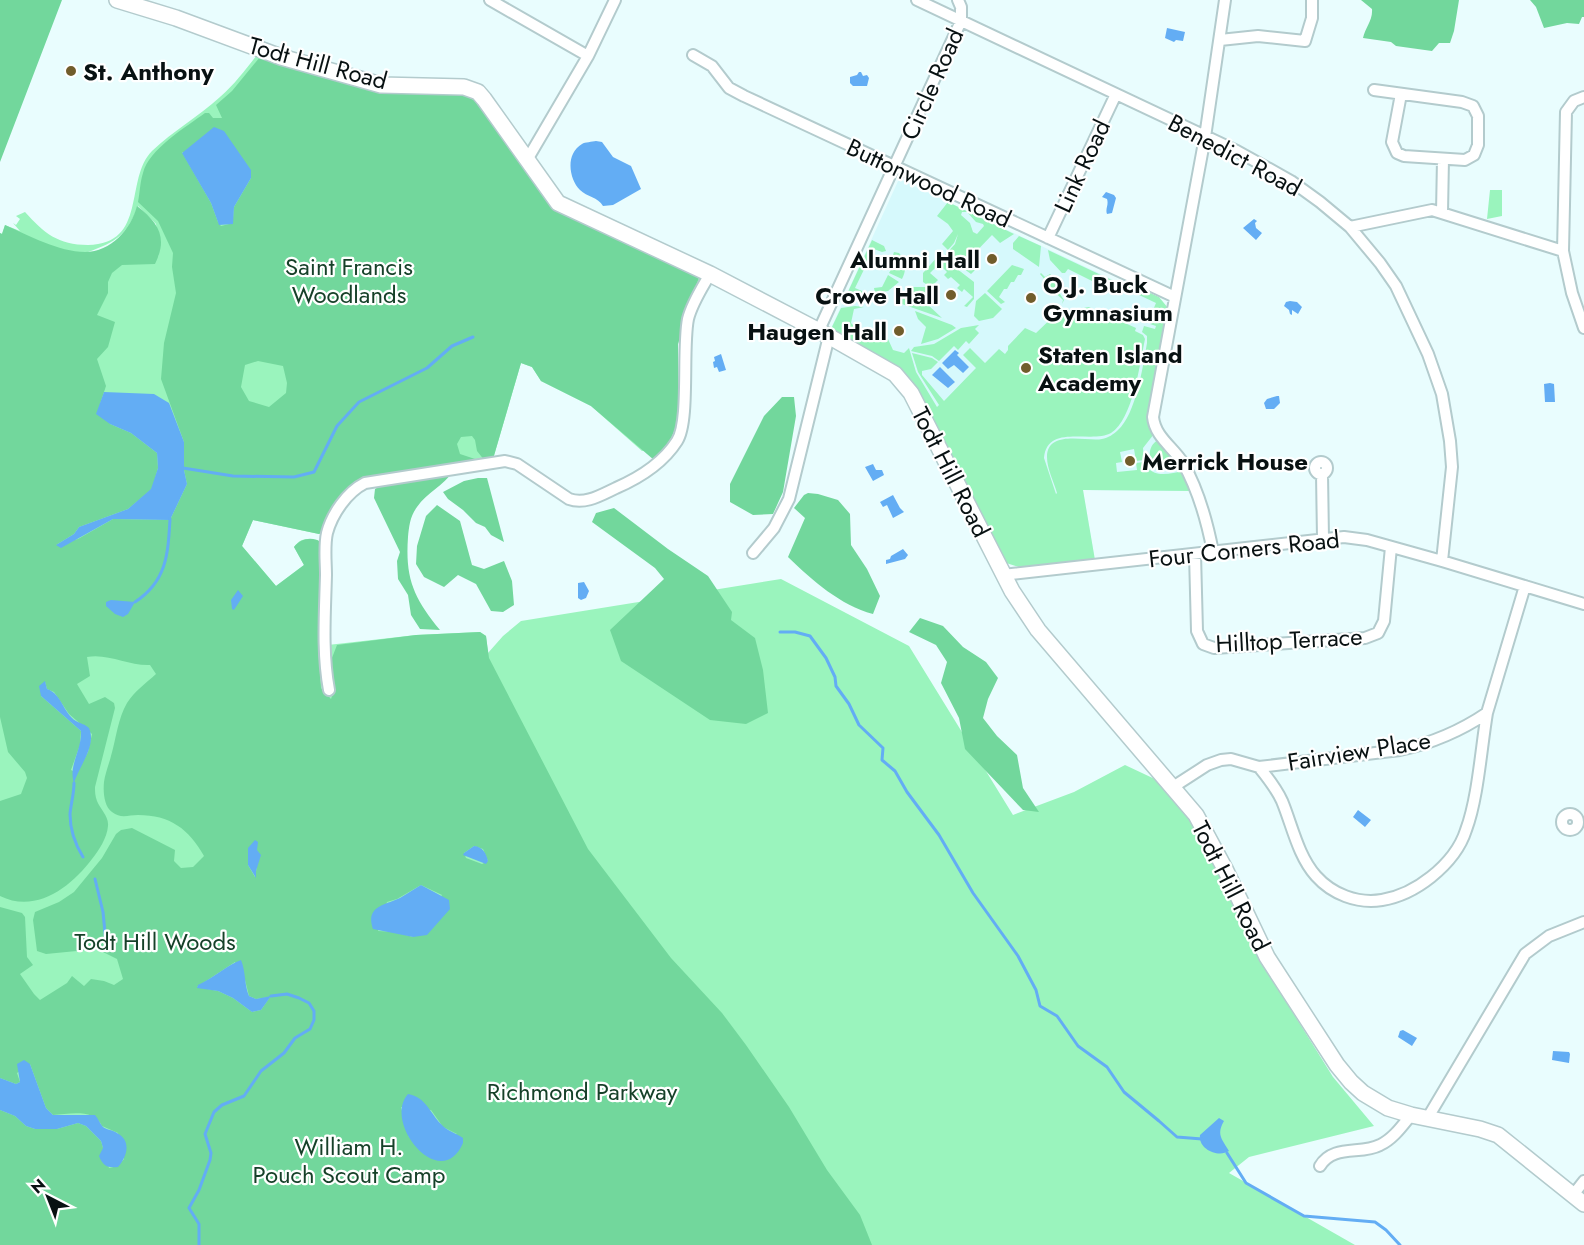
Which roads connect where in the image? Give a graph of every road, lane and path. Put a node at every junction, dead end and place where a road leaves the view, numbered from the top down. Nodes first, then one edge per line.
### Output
1 (117, 0) edge
2 (490, 0) edge
3 (615, 0) edge
4 (917, 0) edge
5 (958, 0) edge
6 (1225, 0) edge
7 (1312, 0) edge
8 (136, 3) edge
9 (961, 21) junction
10 (1220, 40) junction
11 (693, 55) dead end
12 (588, 56) junction
13 (1374, 90) dead end
14 (1116, 94) junction
15 (1401, 94) junction
16 (1584, 97) edge
17 (1205, 137) junction
18 (1443, 159) junction
19 (527, 160) junction
20 (895, 168) junction
21 (1442, 212) junction
22 (1350, 227) junction
23 (1048, 238) junction
24 (1563, 251) junction
25 (710, 274) junction
26 (1175, 297) junction
27 (1584, 328) edge
28 (824, 333) junction
29 (1322, 474) dead end
30 (1323, 538) junction
31 (1391, 547) junction
32 (1213, 552) junction
33 (753, 553) dead end
34 (1195, 554) junction
35 (1442, 561) junction
36 (1003, 575) junction
37 (1525, 586) junction
38 (1584, 604) edge
39 (329, 690) dead end
40 (1487, 713) junction
41 (1259, 767) junction
42 (1173, 788) junction
43 (1584, 922) edge
44 (1411, 1115) junction
45 (1427, 1119) junction
46 (1320, 1166) dead end
47 (1584, 1181) edge
48 (1578, 1199) edge

1 - 8 street, Todt Hill Road
2 - 12 street
3 - 12 street
4 - 9 street, Benedict Road
5 - 9 street, Circle Road
6 - 10 street
7 - 10 street
8 - 19 street, Todt Hill Road
9 - 14 street, Benedict Road
9 - 20 street, Circle Road
10 - 17 street
11 - 20 street, Buttonwood Road
12 - 19 street
13 - 15 street
14 - 17 street, Benedict Road
14 - 23 street, Link Road
15 - 18 street
15 - 18 street
16 - 24 street
17 - 22 street, Benedict Road
17 - 26 street
18 - 21 street
19 - 25 street, Todt Hill Road
20 - 23 street, Buttonwood Road
20 - 28 street, Circle Road
21 - 22 street
21 - 24 street
22 - 35 street, Benedict Road
23 - 26 street, Buttonwood Road
24 - 27 street
25 - 28 street, Todt Hill Road
25 - 39 street
26 - 32 street
28 - 33 street, Circle Road
28 - 36 street, Todt Hill Road
29 - 30 street
30 - 31 street, Four Corners Road
30 - 32 street, Four Corners Road
31 - 34 street, Hilltop Terrace
31 - 35 street, Four Corners Road
32 - 34 street, Four Corners Road
34 - 36 street, Four Corners Road
35 - 37 street, Four Corners Road
36 - 42 street, Todt Hill Road
37 - 38 street, Four Corners Road
37 - 40 street
40 - 41 street, Fairview Place
40 - 41 street
41 - 42 street, Fairview Place
42 - 44 street, Todt Hill Road
43 - 45 street
44 - 45 street, Todt Hill Road
44 - 46 street
45 - 48 street, Todt Hill Road
47 - 48 street

